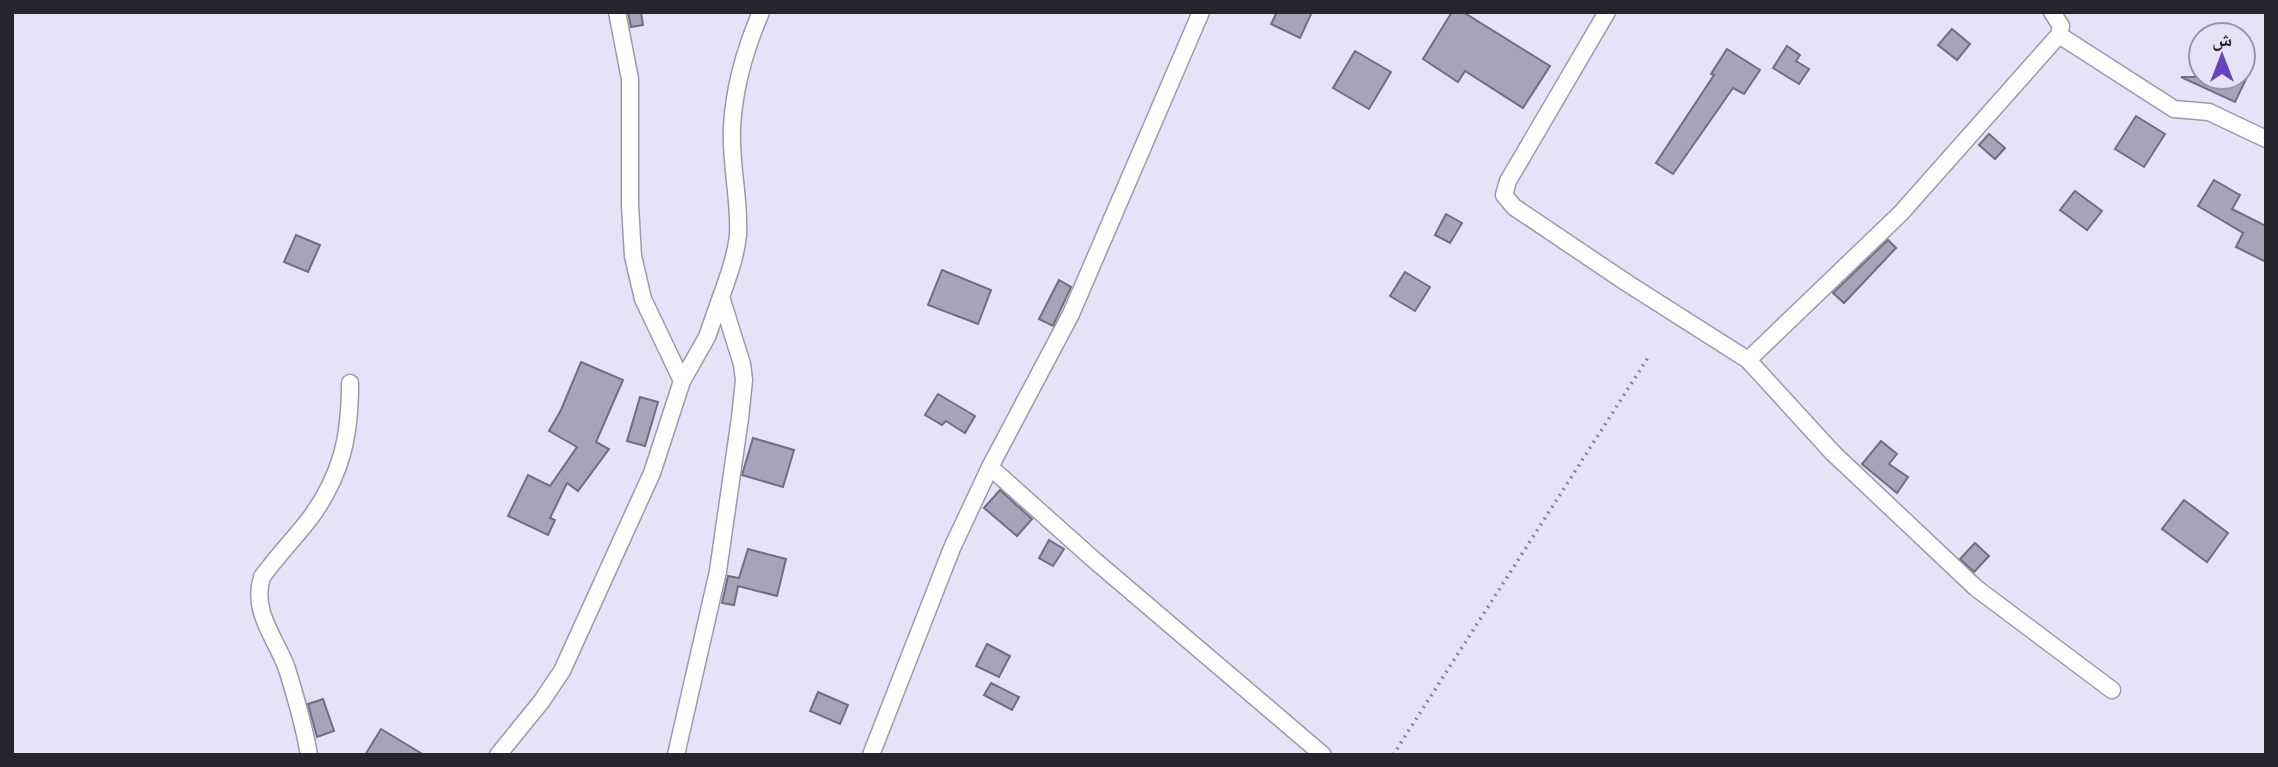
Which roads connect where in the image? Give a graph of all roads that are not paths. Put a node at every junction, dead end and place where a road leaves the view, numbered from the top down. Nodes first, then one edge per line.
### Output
1 (617, 12) edge
2 (761, 12) edge
3 (1201, 12) edge
4 (1607, 12) edge
5 (2052, 12) edge
6 (2059, 35) junction
7 (2266, 139) edge
8 (721, 297) junction
9 (1748, 360) junction
10 (682, 381) junction
11 (349, 383) dead end
12 (990, 467) junction
13 (2112, 690) dead end
14 (309, 755) edge
15 (498, 755) edge
16 (676, 755) edge
17 (871, 755) edge
18 (1323, 755) edge

1 - 10 street
2 - 8 street
3 - 12 street
4 - 9 street
5 - 6 street
6 - 7 street
6 - 9 street
8 - 10 street
8 - 16 street
9 - 13 street
10 - 15 street
11 - 14 street
12 - 17 street
12 - 18 street

